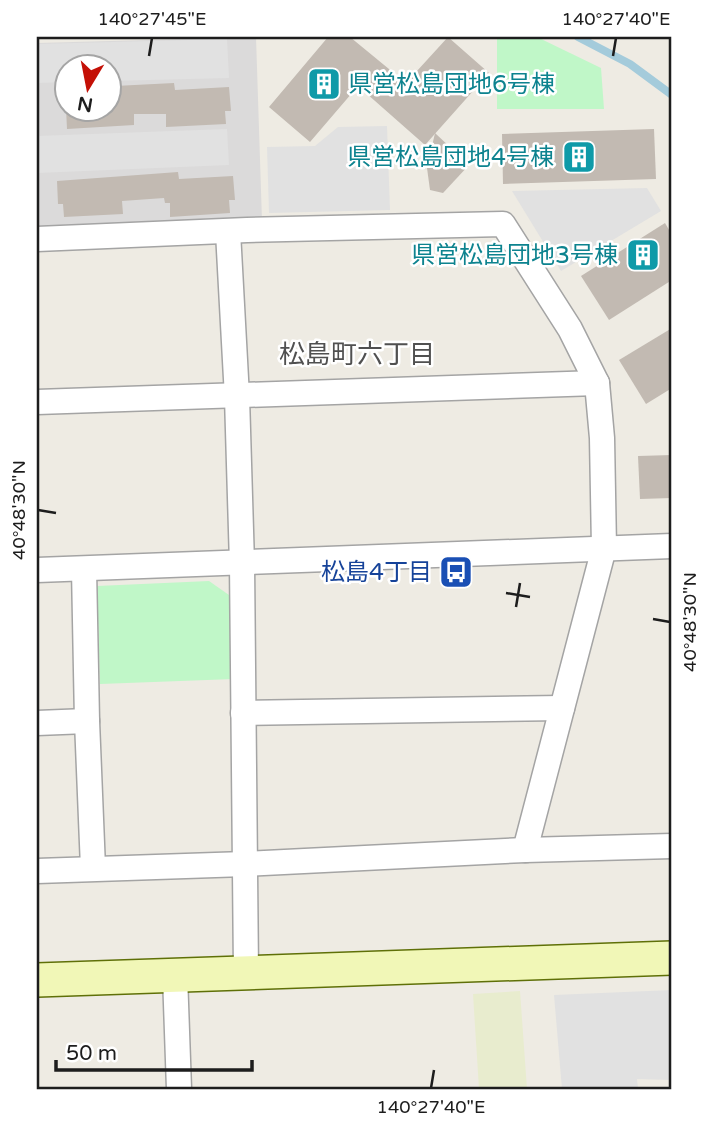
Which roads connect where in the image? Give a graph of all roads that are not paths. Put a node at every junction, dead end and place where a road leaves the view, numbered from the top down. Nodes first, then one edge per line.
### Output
1 (228, 232) junction
2 (37, 239) edge
3 (597, 383) junction
4 (237, 397) junction
5 (37, 402) edge
6 (672, 546) edge
7 (604, 548) junction
8 (242, 564) junction
9 (84, 569) junction
10 (37, 570) edge
11 (562, 708) junction
12 (243, 713) junction
13 (87, 721) junction
14 (37, 723) edge
15 (672, 846) edge
16 (525, 850) junction
17 (244, 864) junction
18 (93, 869) junction
19 (37, 871) edge
20 (672, 958) edge
21 (246, 972) junction
22 (175, 975) junction
23 (37, 980) edge
24 (179, 1089) edge

1 - 2 street
1 - 3 street
1 - 4 street
3 - 4 street
3 - 7 street
4 - 5 street
4 - 8 street
6 - 7 street
7 - 8 street
7 - 11 street
8 - 9 street
8 - 12 street
9 - 10 street
9 - 13 street
11 - 12 street
11 - 16 street
12 - 17 street
13 - 14 street
13 - 18 street
15 - 16 street
16 - 17 street
17 - 18 street
17 - 21 street
18 - 19 street
20 - 21 street
21 - 22 street
22 - 23 street
22 - 24 street

